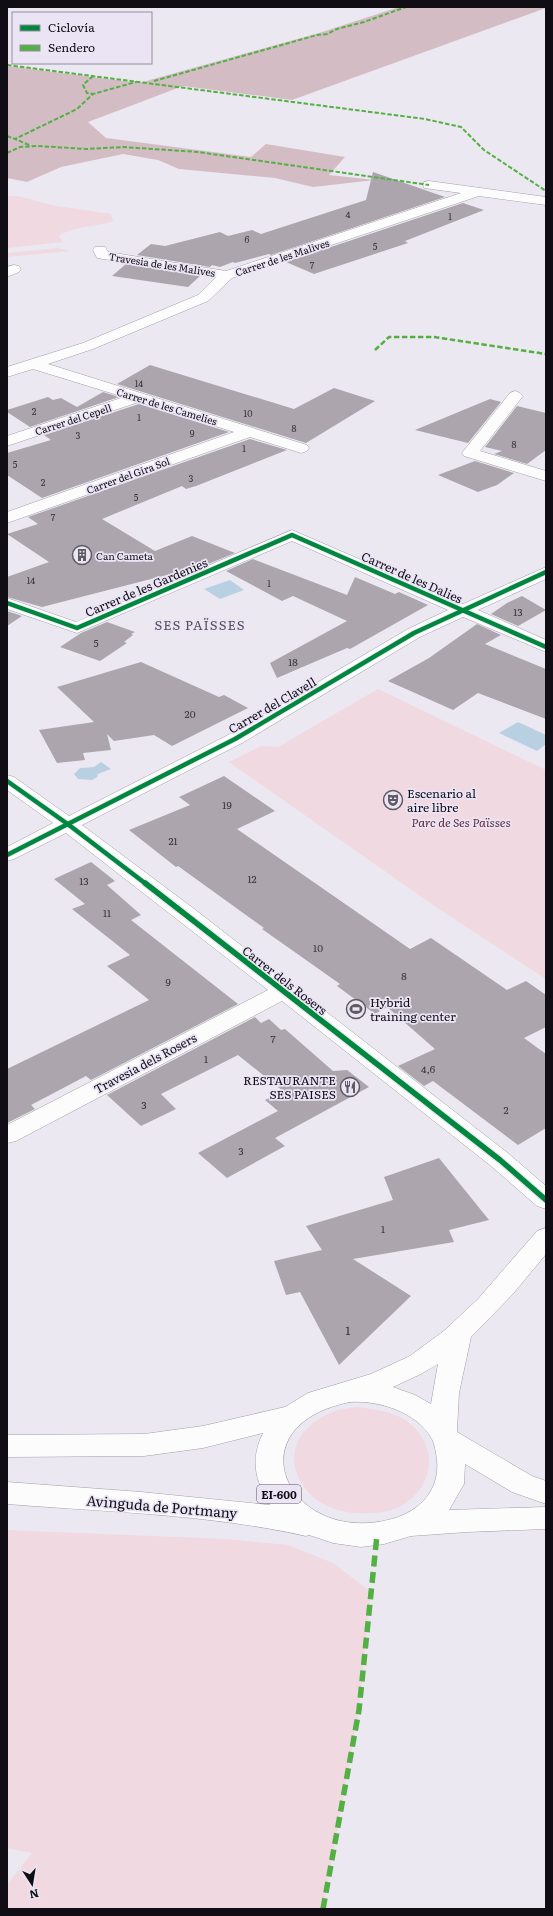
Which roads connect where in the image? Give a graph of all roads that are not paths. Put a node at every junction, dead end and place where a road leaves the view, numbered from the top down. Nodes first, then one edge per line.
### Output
1 (429, 185) dead end
2 (477, 192) junction
3 (546, 201) edge
4 (100, 250) dead end
5 (227, 275) junction
6 (32, 364) junction
7 (7, 372) edge
8 (515, 396) dead end
9 (140, 398) junction
10 (249, 432) junction
11 (7, 441) edge
12 (301, 448) dead end
13 (546, 476) edge
14 (7, 518) edge
15 (292, 535) joint
16 (546, 572) edge
17 (7, 603) edge
18 (464, 611) junction
19 (546, 647) edge
20 (7, 781) edge
21 (69, 825) junction
22 (7, 855) edge
23 (283, 991) junction
24 (7, 1135) edge
25 (546, 1200) edge
26 (546, 1237) edge
27 (459, 1333) junction
28 (351, 1392) junction
29 (290, 1416) junction
30 (444, 1436) junction
31 (7, 1446) edge
32 (7, 1493) edge
33 (546, 1493) edge
34 (546, 1518) edge
35 (316, 1526) junction
36 (408, 1526) junction

1 - 2 street
2 - 3 street
2 - 5 street, Carrer de les Malives
4 - 5 street, Travesia de les Malives
5 - 6 street, Carrer de les Malives
6 - 7 street, Carrer de les Malives
6 - 9 street, Carrer de les Camelies
8 - 13 street
9 - 10 street, Carrer de les Camelies
9 - 11 street, Carrer del Cepell
10 - 12 street, Carrer de les Camelies
10 - 14 street, Carrer del Gira Sol
15 - 17 street, Carrer de les Gardenies
15 - 18 street, Carrer de les Dalies
16 - 18 street, Carrer del Clavell
18 - 19 street, Carrer de les Dalies
18 - 21 street, Carrer del Clavell
20 - 21 street, Carrer dels Rosers
21 - 22 street, Carrer del Clavell
21 - 23 street, Carrer dels Rosers
23 - 24 street, Travesia dels Rosers
23 - 25 street, Carrer dels Rosers
26 - 27 street
27 - 28 street
27 - 30 street
28 - 29 street, EI-600
28 - 30 street, EI-600
29 - 31 street, EI-600
29 - 35 street, EI-600
30 - 33 street, EI-600
30 - 36 street, EI-600
32 - 35 street, Avinguda de Portmany / EI-600
34 - 36 street, EI-600
35 - 36 street, EI-600

